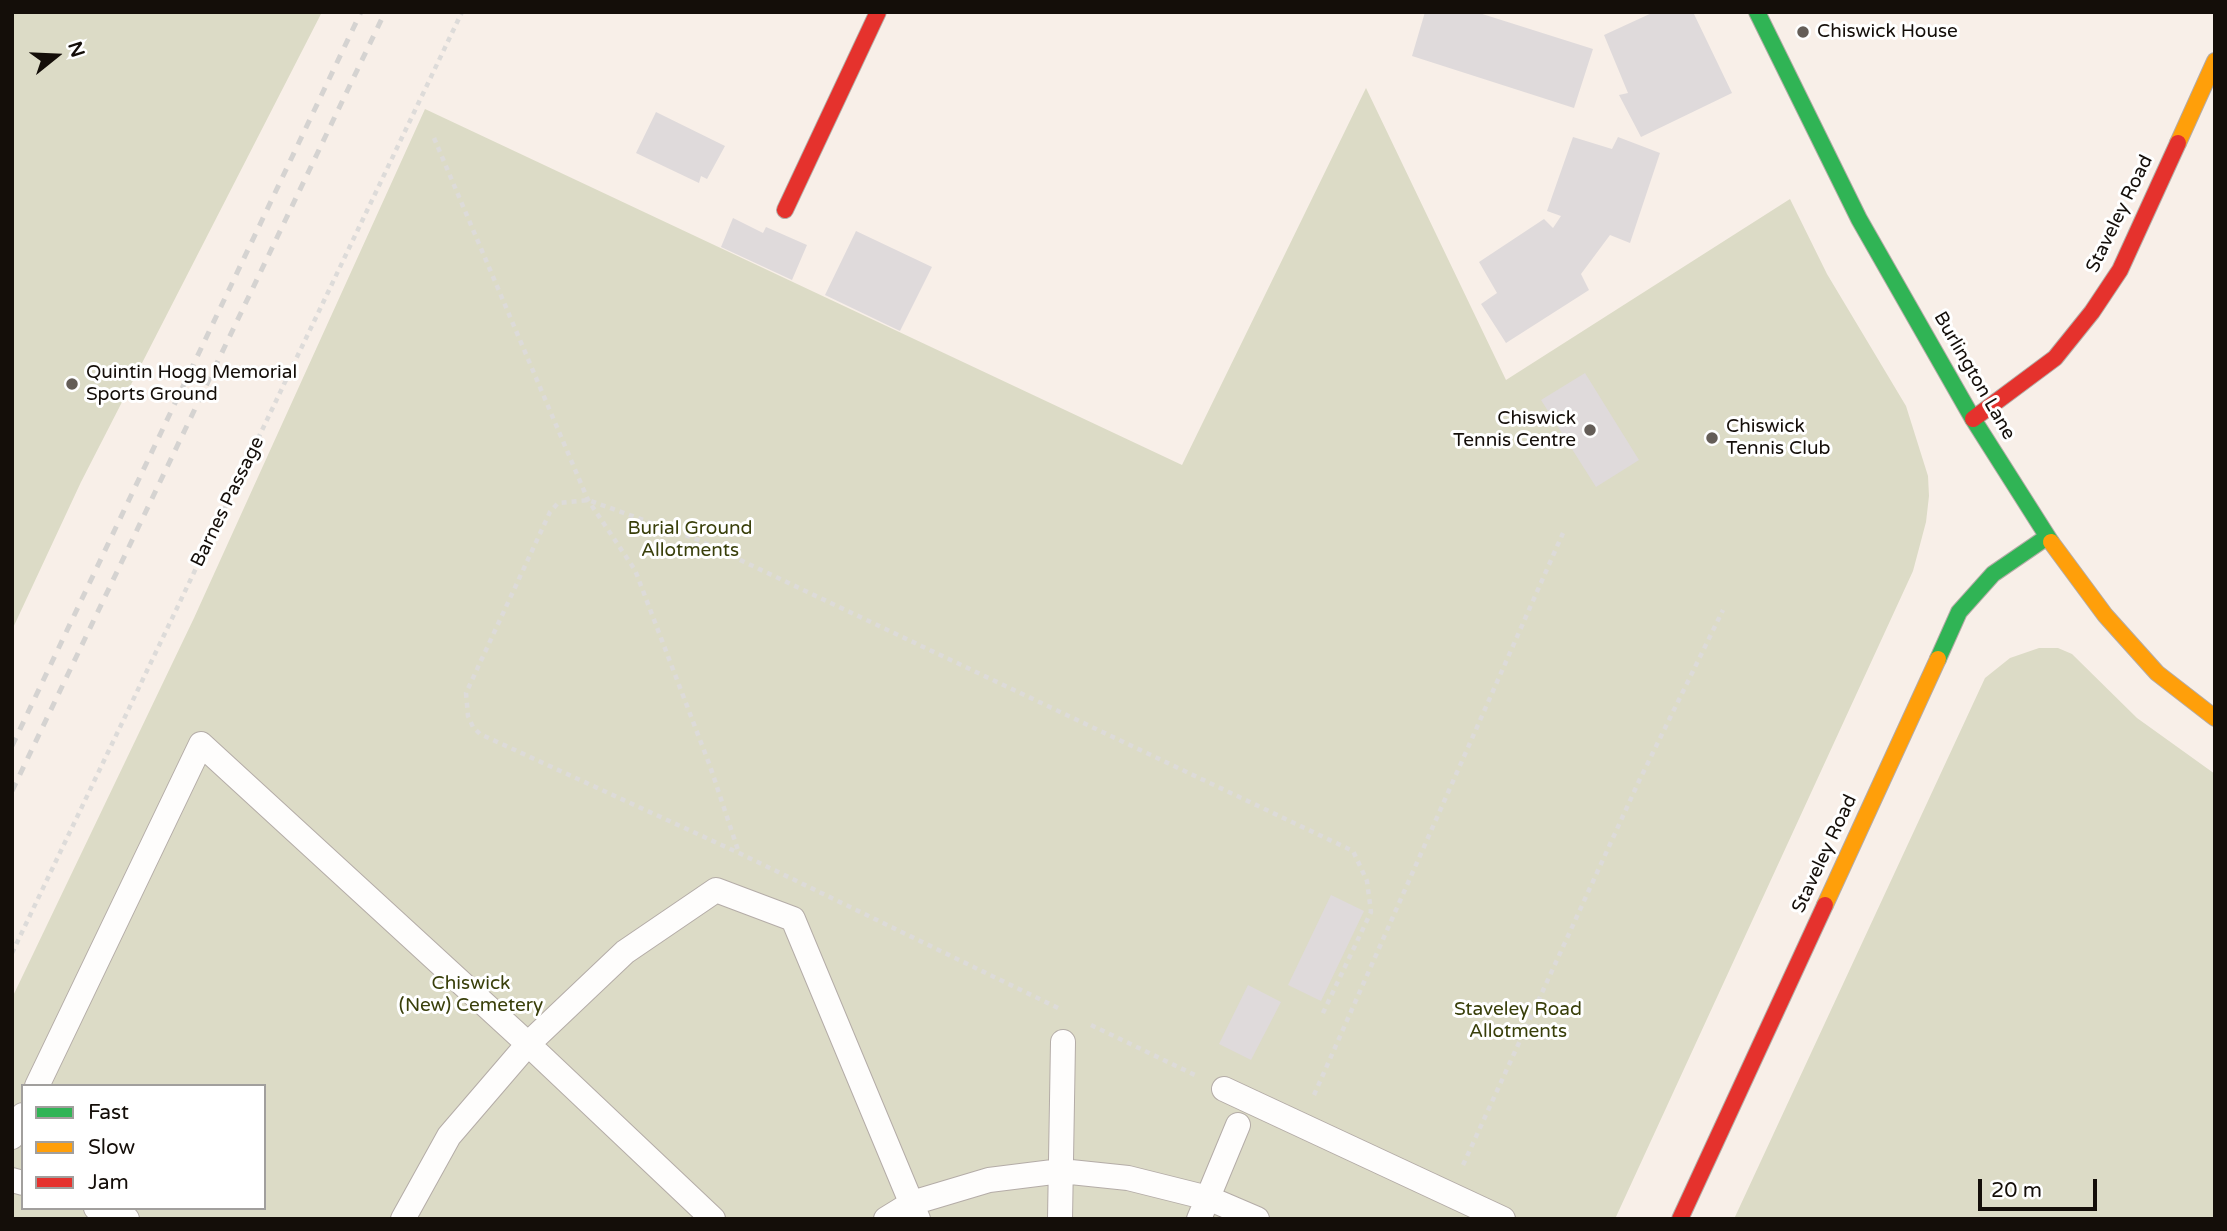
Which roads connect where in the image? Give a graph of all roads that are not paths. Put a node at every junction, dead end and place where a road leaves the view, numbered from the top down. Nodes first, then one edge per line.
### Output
1 (878, 12) edge
2 (1758, 12) edge
3 (2215, 61) edge
4 (785, 211) dead end
5 (1973, 419) junction
6 (2047, 537) junction
7 (2215, 718) edge
8 (1063, 1042) dead end
9 (528, 1044) junction
10 (38, 1084) edge
11 (1224, 1089) road end
12 (21, 1119) edge
13 (1238, 1125) dead end
14 (12, 1137) edge
15 (1061, 1171) junction
16 (1203, 1209) edge
17 (102, 1210) edge
18 (915, 1211) edge
19 (127, 1219) edge
20 (403, 1219) edge
21 (713, 1219) edge
22 (886, 1219) edge
23 (1060, 1219) edge
24 (1256, 1219) edge
25 (1503, 1219) edge
26 (1680, 1219) edge

1 - 4 street
2 - 5 street, Burlington Lane
3 - 5 street, Staveley Road
5 - 6 street, Burlington Lane
6 - 7 street, Burlington Lane
6 - 26 street, Staveley Road
8 - 15 lane
9 - 10 lane
9 - 18 lane
9 - 20 lane
9 - 21 lane
11 - 25 lane
12 - 14 lane
13 - 16 lane
15 - 16 lane
15 - 18 lane
15 - 23 lane
16 - 24 lane
17 - 19 lane
18 - 22 lane

